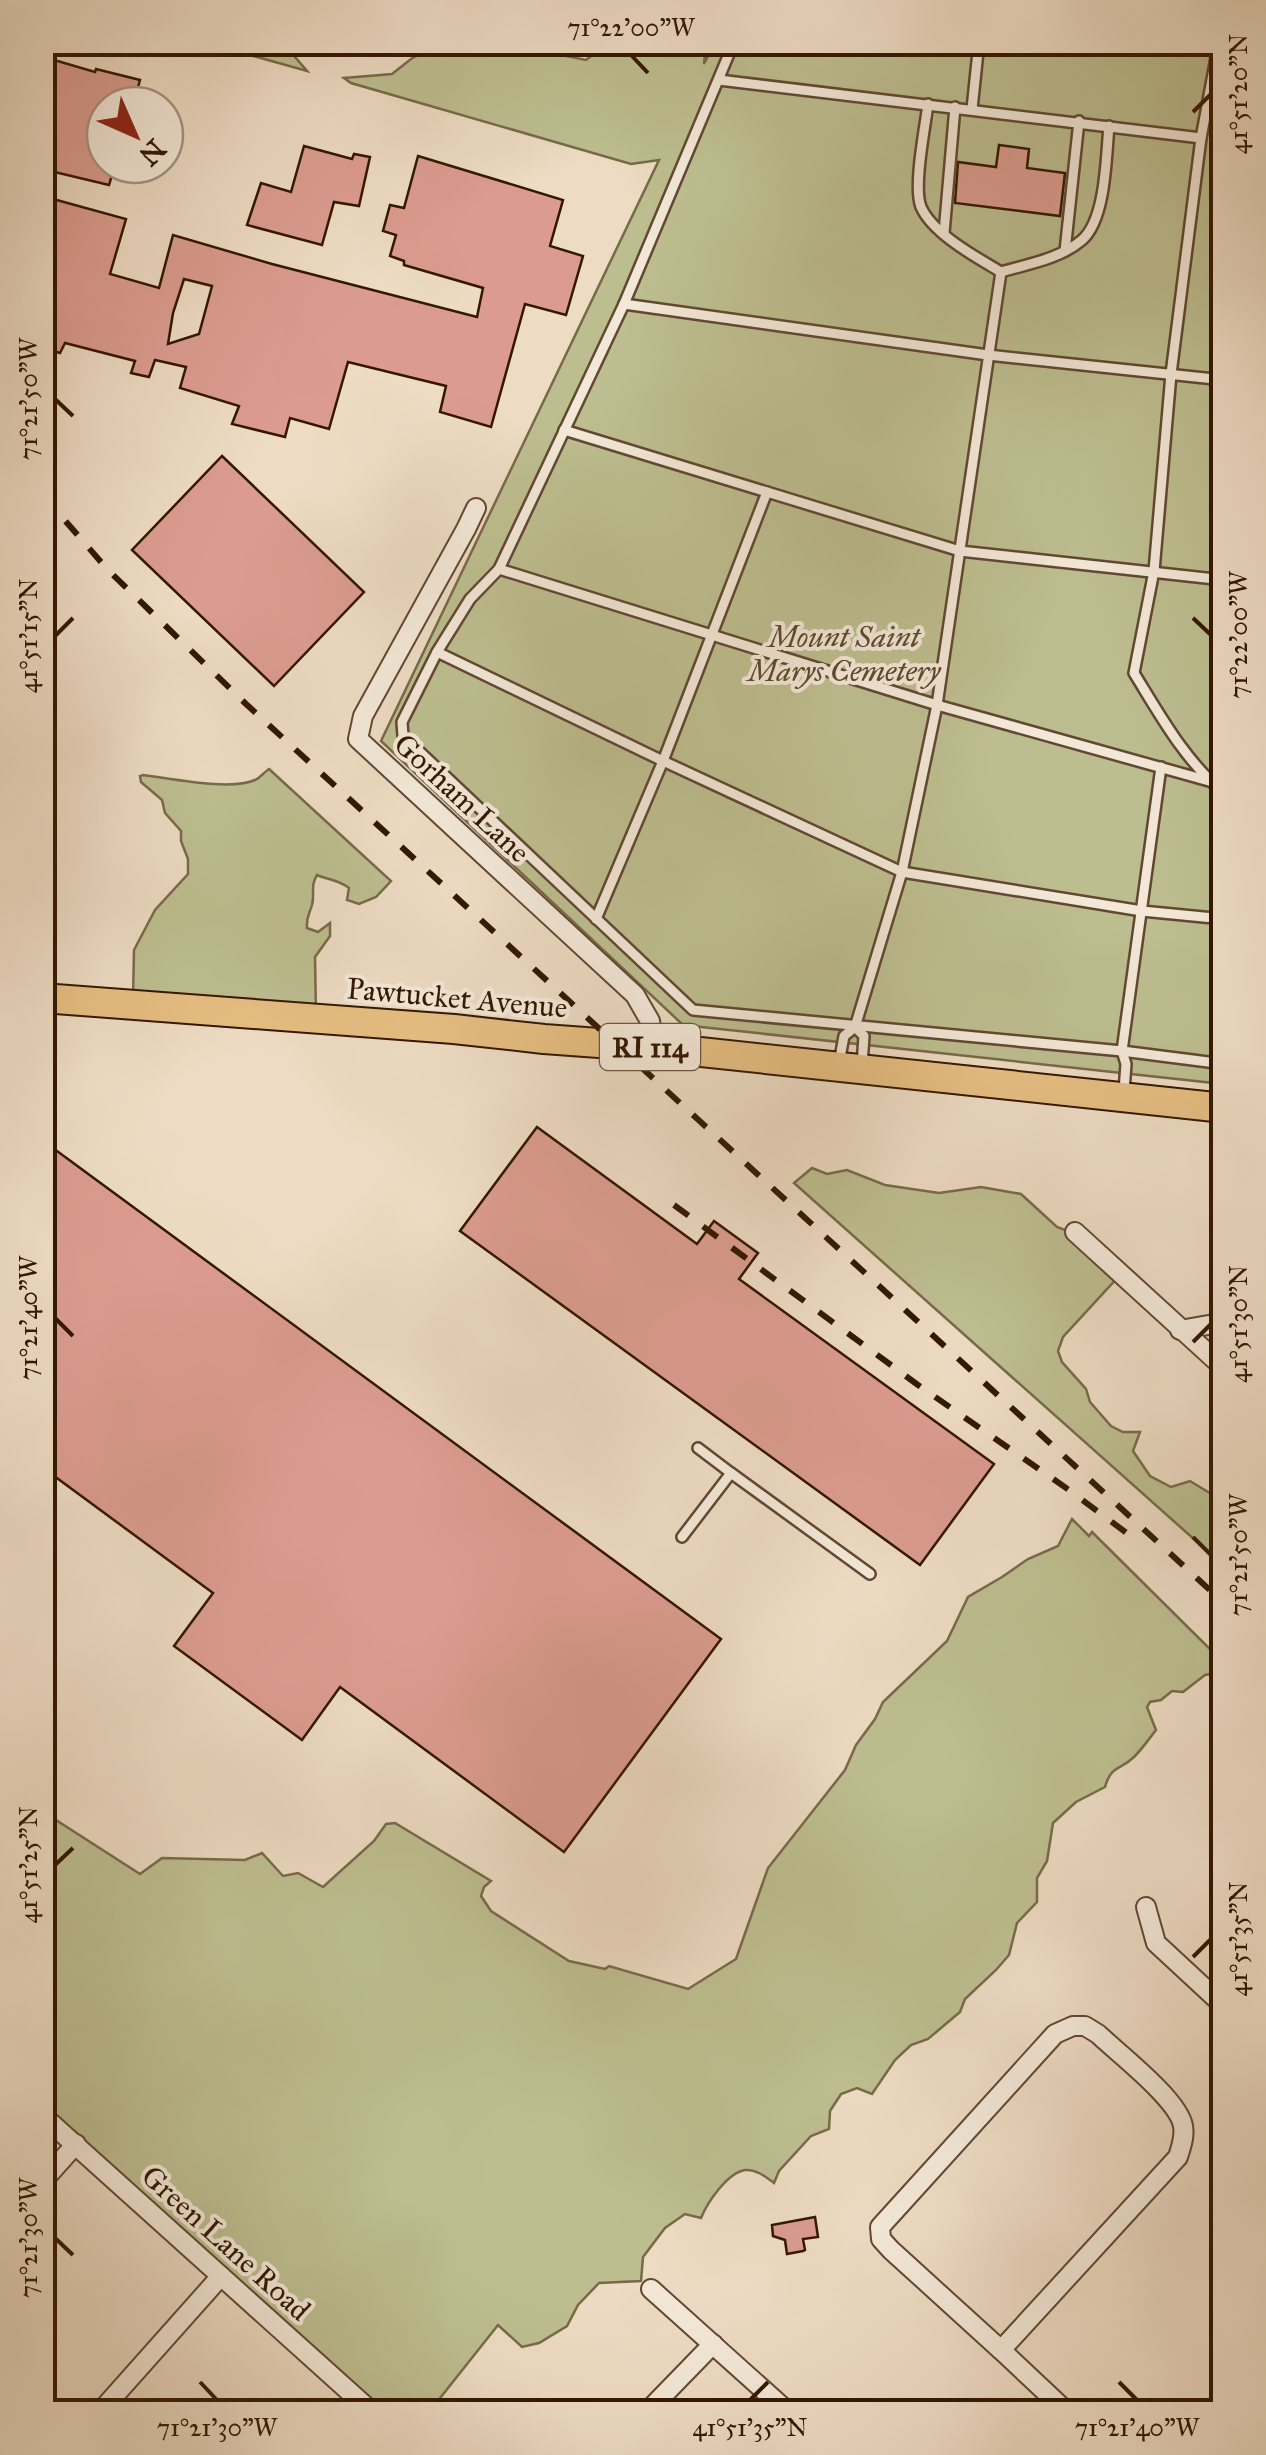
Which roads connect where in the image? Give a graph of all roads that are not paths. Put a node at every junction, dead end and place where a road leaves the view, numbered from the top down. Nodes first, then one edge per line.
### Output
1 (734, 42) edge
2 (979, 42) edge
3 (1219, 42) edge
4 (719, 80) junction
5 (928, 104) junction
6 (955, 107) junction
7 (972, 109) junction
8 (1079, 122) junction
9 (1109, 126) junction
10 (1200, 138) junction
11 (944, 233) junction
12 (1065, 251) junction
13 (1001, 272) junction
14 (624, 304) junction
15 (988, 355) junction
16 (1171, 374) junction
17 (1224, 380) edge
18 (564, 430) junction
19 (767, 492) junction
20 (476, 508) dead end
21 (960, 551) junction
22 (499, 569) junction
23 (1154, 571) junction
24 (1224, 580) edge
25 (713, 635) junction
26 (438, 652) junction
27 (937, 704) junction
28 (664, 761) junction
29 (1161, 767) junction
30 (1209, 780) junction
31 (1224, 781) edge
32 (1224, 792) edge
33 (902, 872) junction
34 (1142, 911) junction
35 (1224, 918) edge
36 (596, 919) junction
37 (42, 998) edge
38 (855, 1027) junction
39 (654, 1047) junction
40 (1122, 1051) junction
41 (1224, 1064) edge
42 (850, 1068) junction
43 (1123, 1098) junction
44 (1224, 1108) edge
45 (1075, 1232) dead end
46 (1224, 1325) edge
47 (1180, 1330) junction
48 (1224, 1368) edge
49 (698, 1448) dead end
50 (730, 1473) junction
51 (682, 1537) dead end
52 (870, 1574) dead end
53 (1146, 1907) dead end
54 (1224, 2006) edge
55 (42, 2115) edge
56 (76, 2144) junction
57 (42, 2182) edge
58 (221, 2276) junction
59 (651, 2289) dead end
60 (713, 2344) junction
61 (1001, 2350) junction
62 (100, 2412) edge
63 (372, 2412) edge
64 (647, 2412) edge
65 (788, 2412) edge
66 (1067, 2412) edge

1 - 4 lane
2 - 7 lane
3 - 10 lane
4 - 5 lane
4 - 14 lane
5 - 6 lane
5 - 11 lane
6 - 7 lane
6 - 11 lane
7 - 8 lane
8 - 9 lane
8 - 12 lane
9 - 10 lane
9 - 12 lane
10 - 16 lane
11 - 13 lane
12 - 13 lane
13 - 15 lane
14 - 15 lane
14 - 18 lane
15 - 16 lane
15 - 21 lane
16 - 17 lane
16 - 23 lane
18 - 19 lane
18 - 22 lane
19 - 21 lane
19 - 25 lane
20 - 39 street, Gorham Lane
21 - 23 lane
21 - 27 lane
22 - 25 lane
22 - 26 lane
23 - 24 lane
23 - 30 lane
25 - 27 lane
25 - 28 lane
26 - 28 lane
26 - 36 lane
27 - 29 lane
27 - 33 lane
28 - 33 lane
28 - 36 lane
29 - 30 lane
29 - 34 lane
30 - 31 lane
30 - 32 lane
33 - 34 lane
33 - 38 lane
34 - 35 lane
34 - 40 lane
36 - 38 lane
37 - 39 main road, Pawtucket Avenue / RI 114
38 - 40 lane
38 - 42 lane
38 - 42 lane
39 - 42 main road, Pawtucket Avenue / RI 114
40 - 41 lane
40 - 43 lane
42 - 43 main road, Pawtucket Avenue / RI 114
43 - 44 main road, Pawtucket Avenue / RI 114
45 - 47 street
46 - 47 street
47 - 48 street
49 - 50 lane
50 - 51 lane
50 - 52 lane
53 - 54 street
55 - 56 street, Green Lane Road
56 - 57 street
56 - 58 street, Green Lane Road
58 - 62 street
58 - 63 street, Green Lane Road
59 - 60 street
60 - 64 street
60 - 65 street
61 - 61 street
61 - 66 street

